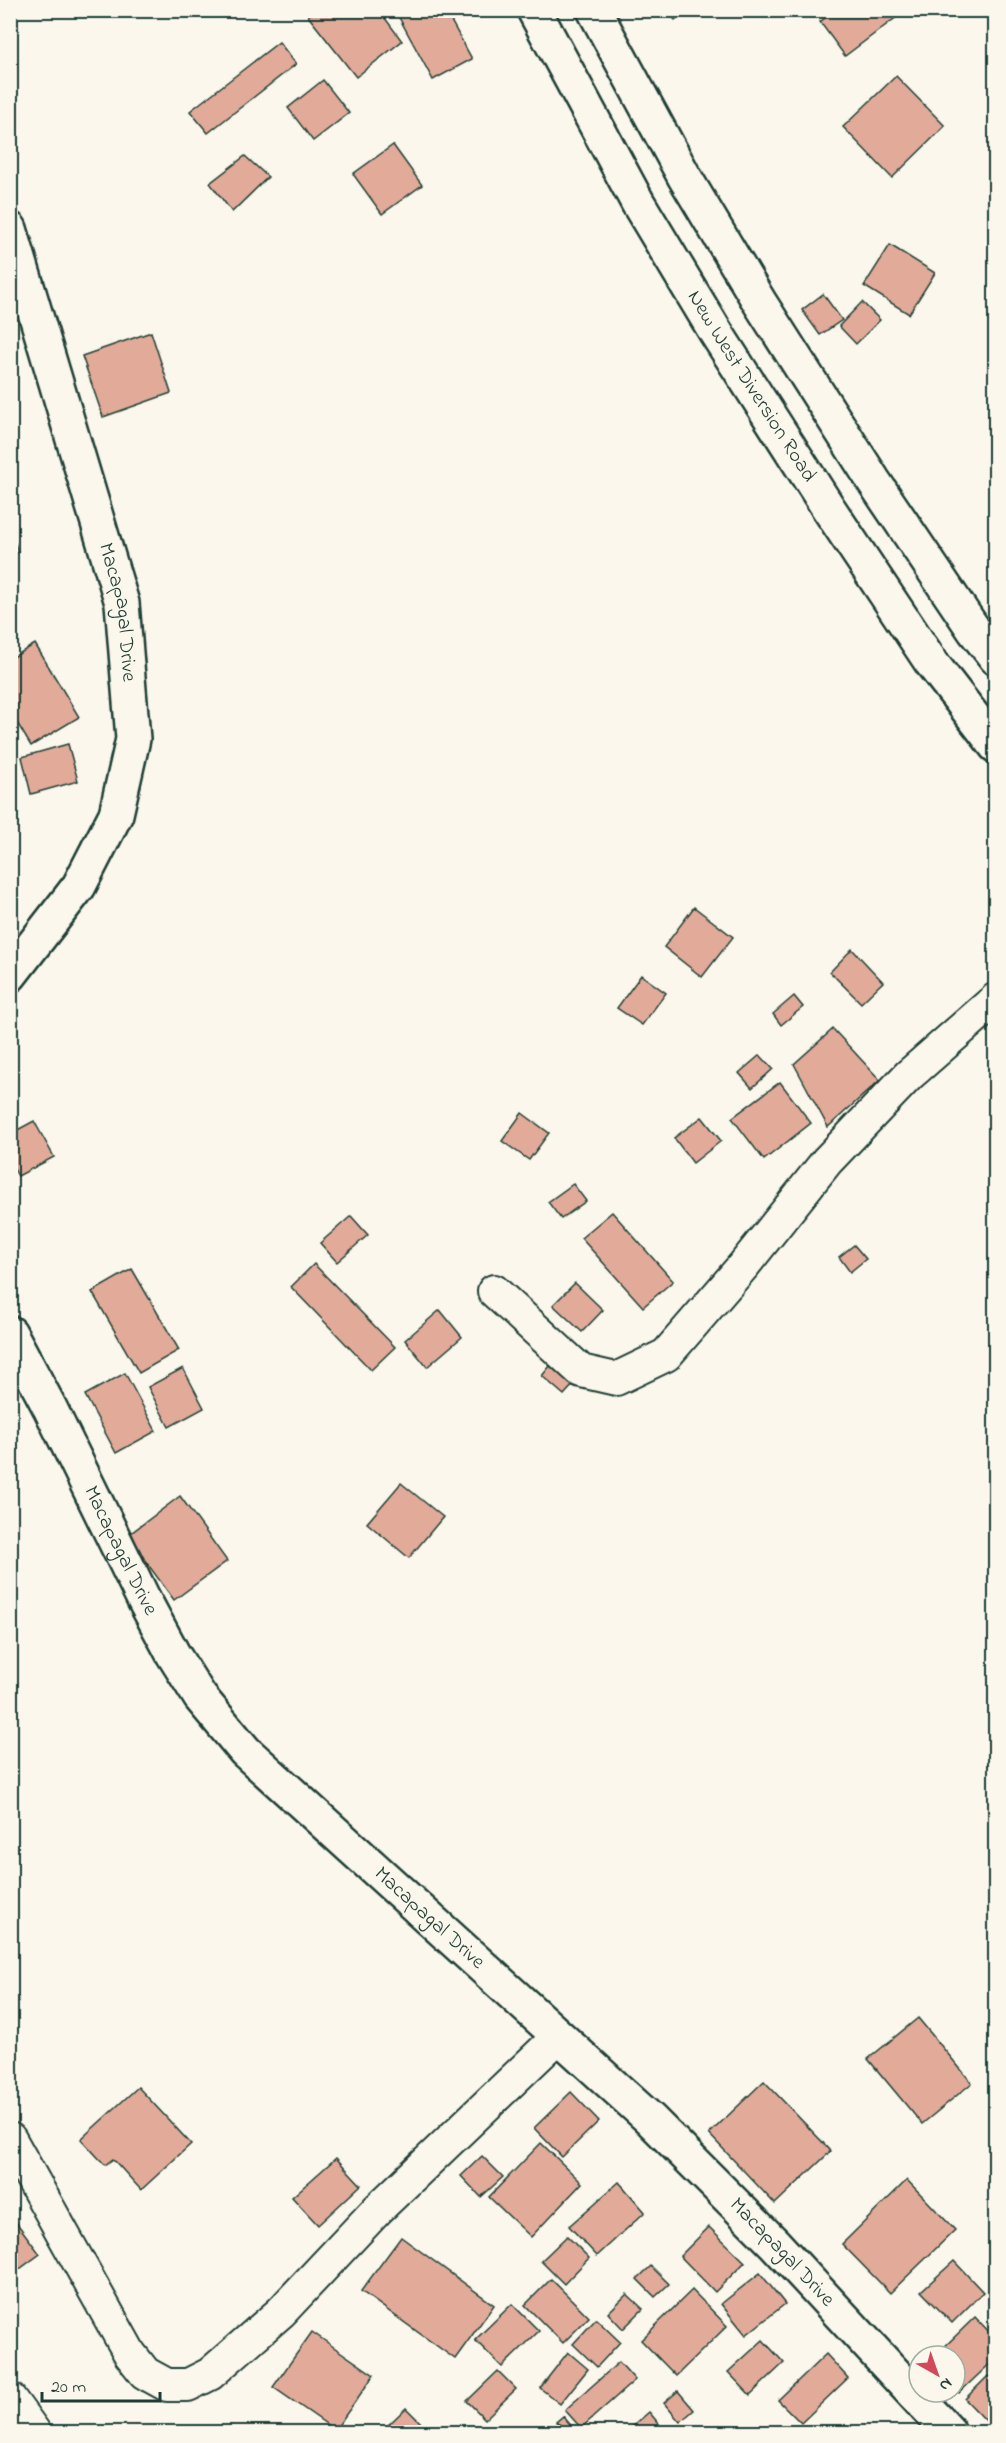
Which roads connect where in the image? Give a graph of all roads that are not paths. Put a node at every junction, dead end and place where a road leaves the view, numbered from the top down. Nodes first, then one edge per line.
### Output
1 (534, 10) edge
2 (594, 10) edge
3 (10, 229) edge
4 (996, 658) edge
5 (996, 746) edge
6 (10, 975) edge
7 (996, 999) edge
8 (494, 1291) dead end
9 (10, 1333) edge
10 (558, 2037) junction
11 (10, 2139) edge
12 (10, 2399) edge
13 (34, 2433) edge
14 (949, 2433) edge

1 - 5 main road, New West Diversion Road
2 - 4 main road
3 - 6 main road, Macapagal Drive
7 - 8 street
9 - 10 main road, Macapagal Drive
10 - 11 street
10 - 14 main road, Macapagal Drive
12 - 13 street

